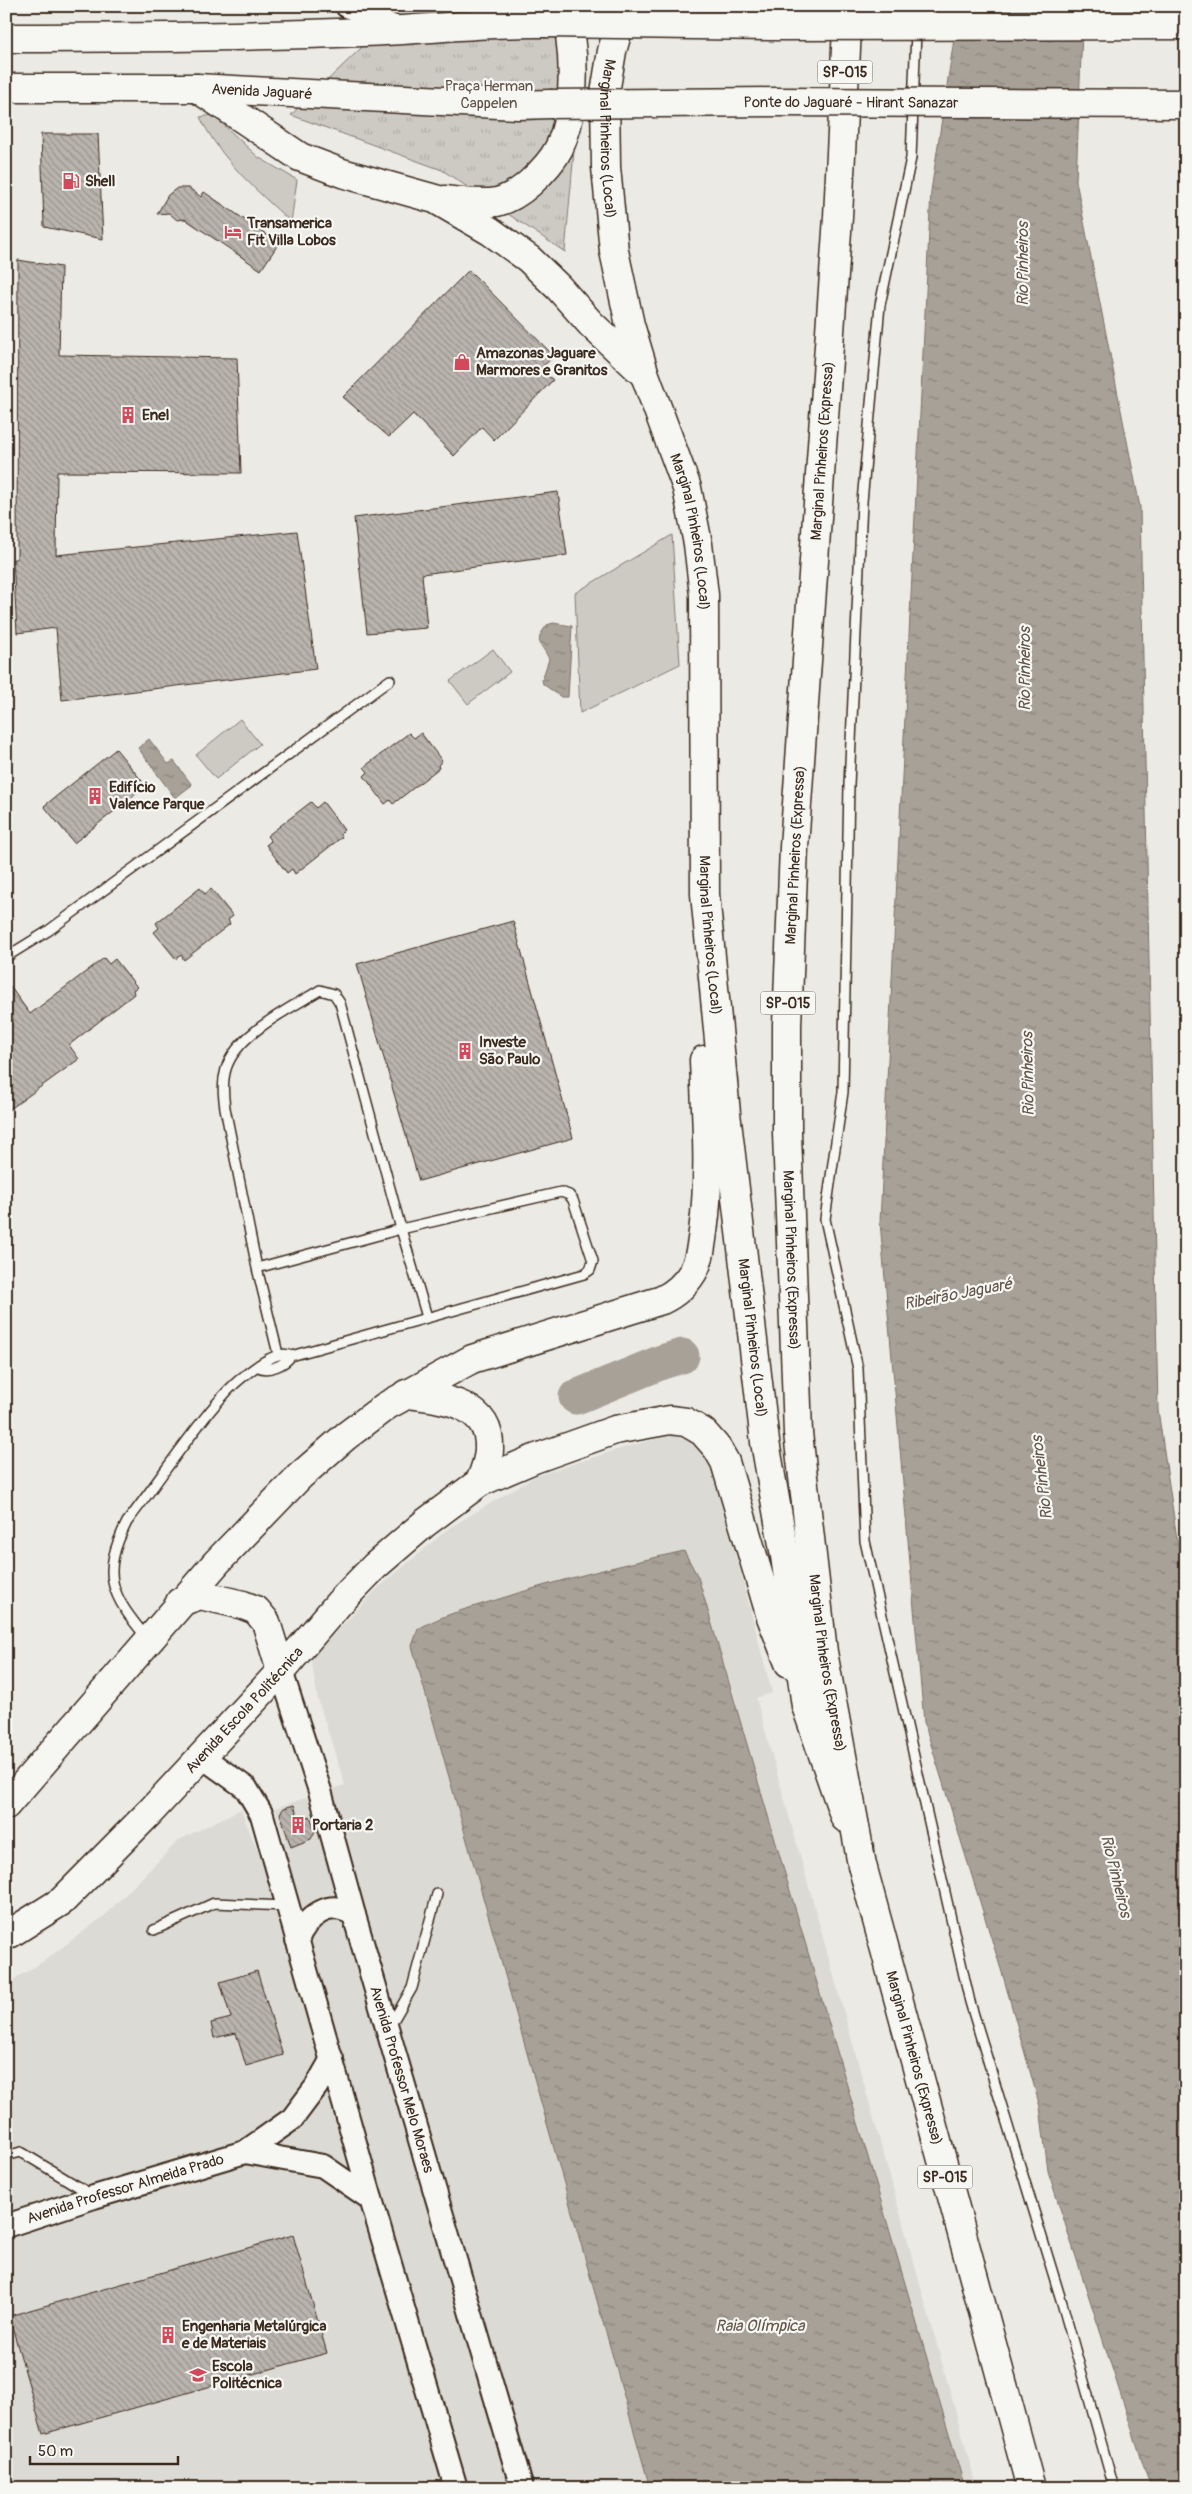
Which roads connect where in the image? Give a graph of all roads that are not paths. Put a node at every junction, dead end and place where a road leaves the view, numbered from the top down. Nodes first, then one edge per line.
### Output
1 (346, 6) edge
2 (625, 6) edge
3 (848, 6) edge
4 (917, 6) edge
5 (554, 14) edge
6 (1186, 25) edge
7 (402, 31) junction
8 (6, 38) edge
9 (6, 88) edge
10 (196, 88) junction
11 (1186, 104) edge
12 (518, 105) joint
13 (435, 199) junction
14 (645, 375) junction
15 (390, 680) dead end
16 (706, 894) junction
17 (6, 957) edge
18 (401, 1229) junction
19 (257, 1268) junction
20 (428, 1317) junction
21 (278, 1354) junction
22 (291, 1356) junction
23 (258, 1368) junction
24 (406, 1394) junction
25 (480, 1482) junction
26 (180, 1602) junction
27 (148, 1640) junction
28 (281, 1671) junction
29 (806, 1706) junction
30 (201, 1756) junction
31 (6, 1805) edge
32 (862, 1866) junction
33 (437, 1894) dead end
34 (288, 1906) junction
35 (354, 1915) junction
36 (154, 1930) dead end
37 (6, 1936) edge
38 (298, 1940) junction
39 (388, 2031) junction
40 (332, 2059) junction
41 (245, 2152) junction
42 (6, 2156) edge
43 (94, 2197) junction
44 (371, 2199) junction
45 (6, 2226) edge
46 (456, 2488) edge
47 (522, 2488) edge
48 (1031, 2488) edge
49 (1114, 2488) edge

1 - 7 street
2 - 14 highway, Marginal Pinheiros (Local)
3 - 32 highway, Marginal Pinheiros (Expressa) / SP-015
4 - 49 lane
5 - 6 highway, bridge
5 - 7 highway
5 - 13 highway
7 - 8 highway
9 - 10 highway, Avenida Jaguaré
10 - 12 highway, Avenida Jaguaré
10 - 13 highway
11 - 12 highway, Ponte do Jaguaré - Hirant Sanazar, bridge
13 - 14 highway
14 - 16 highway, Marginal Pinheiros (Local)
15 - 17 lane
16 - 24 highway
16 - 29 highway, Marginal Pinheiros (Local)
18 - 19 lane
18 - 19 lane
18 - 20 lane
18 - 20 lane
19 - 21 lane
20 - 22 lane
21 - 22 lane
21 - 23 lane
22 - 23 lane
23 - 27 lane
24 - 25 highway
24 - 26 highway
25 - 28 highway, Avenida Escola Politécnica
25 - 29 highway, Avenida Escola Politécnica
26 - 27 highway
26 - 28 highway
27 - 31 highway
28 - 30 highway, Avenida Escola Politécnica
28 - 35 street, Avenida Professor Melo Moraes
29 - 32 highway, Marginal Pinheiros (Local)
30 - 34 street
30 - 37 highway, Avenida Escola Politécnica
32 - 48 highway, Marginal Pinheiros (Expressa) / SP-015
33 - 39 lane
34 - 36 lane
34 - 38 street
35 - 38 street
35 - 39 street, Avenida Professor Melo Moraes
38 - 40 street
39 - 47 street, Avenida Professor Melo Moraes
40 - 41 street, Avenida Professor Almeida Prado
40 - 44 street
41 - 43 street, Avenida Professor Almeida Prado
41 - 44 street, Avenida Professor Almeida Prado
42 - 43 lane
43 - 45 street, Avenida Professor Almeida Prado
44 - 46 street

